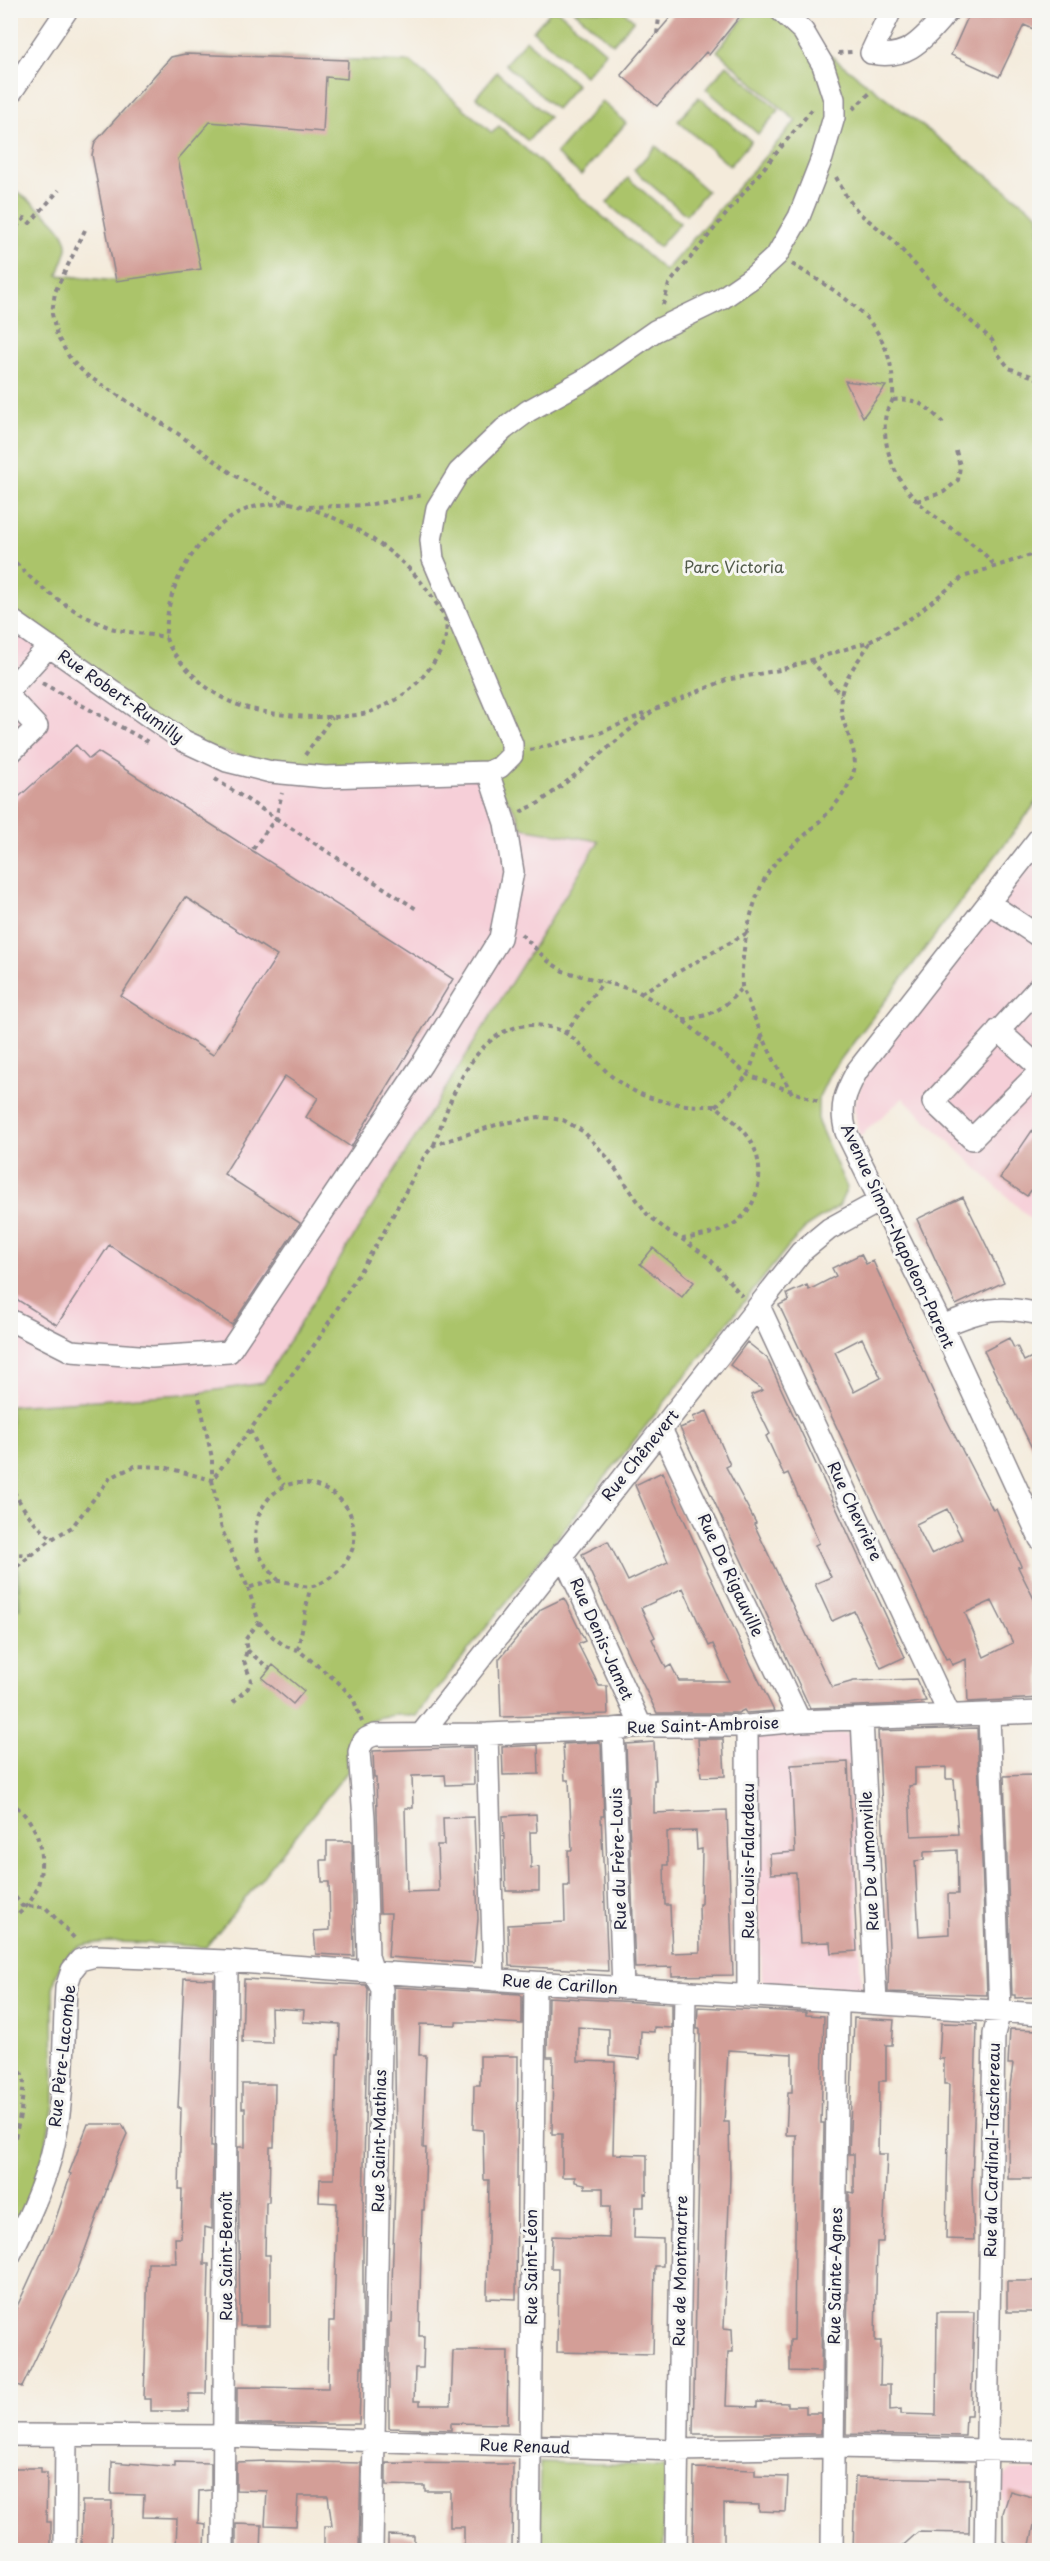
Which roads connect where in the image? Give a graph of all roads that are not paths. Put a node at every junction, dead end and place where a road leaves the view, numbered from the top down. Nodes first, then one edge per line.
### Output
1 (67, 10) edge
2 (780, 10) edge
3 (891, 10) edge
4 (949, 10) edge
5 (10, 93) edge
6 (10, 619) edge
7 (49, 646) junction
8 (10, 689) edge
9 (10, 698) edge
10 (10, 753) edge
11 (488, 772) junction
12 (1040, 837) edge
13 (990, 903) junction
14 (1040, 938) edge
15 (1040, 986) edge
16 (998, 1030) junction
17 (1040, 1069) edge
18 (880, 1201) junction
19 (752, 1304) junction
20 (1040, 1314) edge
21 (10, 1320) edge
22 (942, 1326) junction
23 (661, 1429) junction
24 (1040, 1539) edge
25 (562, 1553) junction
26 (1040, 1712) edge
27 (989, 1715) junction
28 (950, 1716) junction
29 (862, 1719) junction
30 (800, 1721) junction
31 (641, 1726) junction
32 (747, 1726) junction
33 (614, 1729) junction
34 (422, 1733) junction
35 (487, 1734) junction
36 (366, 1737) joint
37 (80, 1960) joint
38 (227, 1961) junction
39 (373, 1972) junction
40 (494, 1980) junction
41 (536, 1983) junction
42 (623, 1988) junction
43 (685, 1992) junction
44 (748, 1996) junction
45 (838, 2002) junction
46 (876, 2002) junction
47 (1000, 2011) junction
48 (1040, 2014) edge
49 (10, 2255) edge
50 (10, 2436) edge
51 (225, 2436) junction
52 (66, 2437) junction
53 (375, 2441) junction
54 (530, 2447) junction
55 (834, 2447) junction
56 (677, 2450) junction
57 (987, 2450) junction
58 (1040, 2451) edge
59 (65, 2550) edge
60 (223, 2550) edge
61 (372, 2550) edge
62 (529, 2550) edge
63 (676, 2550) edge
64 (832, 2550) edge
65 (985, 2550) edge

1 - 5 street
2 - 11 street
3 - 4 street
6 - 7 street, Rue Robert-Rumilly
7 - 8 street
7 - 11 street, Rue Robert-Rumilly
9 - 10 street
11 - 21 street
12 - 13 street, Avenue Simon-Napoleon-Parent
13 - 14 street
13 - 18 street, Avenue Simon-Napoleon-Parent
15 - 16 street
16 - 17 street
16 - 17 street
18 - 19 street, Rue Chênevert
18 - 22 street, Avenue Simon-Napoleon-Parent
19 - 23 street, Rue Chênevert
19 - 28 street, Rue Chevrière
20 - 22 street
22 - 24 street, Avenue Simon-Napoleon-Parent
23 - 25 street, Rue Chênevert
23 - 30 street, Rue De Rigauville
25 - 31 street, Rue Denis-Jamet
25 - 34 street, Rue Chênevert
26 - 27 street, Rue Saint-Ambroise
27 - 28 street, Rue Saint-Ambroise
27 - 47 street, Rue du Cardinal-Taschereau
28 - 29 street, Rue Saint-Ambroise
29 - 30 street, Rue Saint-Ambroise
29 - 46 street, Rue De Jumonville
30 - 32 street, Rue Saint-Ambroise
31 - 32 street, Rue Saint-Ambroise
31 - 33 street, Rue Saint-Ambroise
32 - 44 street, Rue Louis-Falardeau
33 - 35 street, Rue Saint-Ambroise
33 - 42 street, Rue du Frère-Louis
34 - 35 street, Rue Saint-Ambroise
34 - 36 street, Rue Saint-Ambroise
35 - 40 street
36 - 39 street, Rue Saint-Mathias
37 - 38 street, Rue de Carillon
37 - 49 street, Rue Père-Lacombe
38 - 39 street, Rue de Carillon
38 - 51 street, Rue Saint-Benoît
39 - 40 street, Rue de Carillon
39 - 53 street, Rue Saint-Mathias
40 - 41 street, Rue de Carillon
41 - 42 street, Rue de Carillon
41 - 54 street, Rue Saint-Léon
42 - 43 street, Rue de Carillon
43 - 44 street, Rue de Carillon
43 - 56 street, Rue de Montmartre
44 - 45 street, Rue de Carillon
45 - 46 street, Rue de Carillon
45 - 55 street, Rue Sainte-Agnes
46 - 47 street, Rue de Carillon
47 - 48 street, Rue de Carillon
47 - 57 street, Rue du Cardinal-Taschereau
50 - 52 street, Rue Renaud
51 - 52 street, Rue Renaud
51 - 53 street, Rue Renaud
51 - 60 street, Rue Saint-Benoît
52 - 59 street
53 - 54 street, Rue Renaud
53 - 61 street, Rue Saint-Mathias
54 - 56 street, Rue Renaud
54 - 62 street, Rue Saint-Léon
55 - 56 street, Rue Renaud
55 - 57 street, Rue Renaud
55 - 64 street, Rue Sainte-Agnes
56 - 63 street, Rue de Montmartre
57 - 58 street, Rue Renaud
57 - 65 street, Rue du Cardinal-Taschereau

